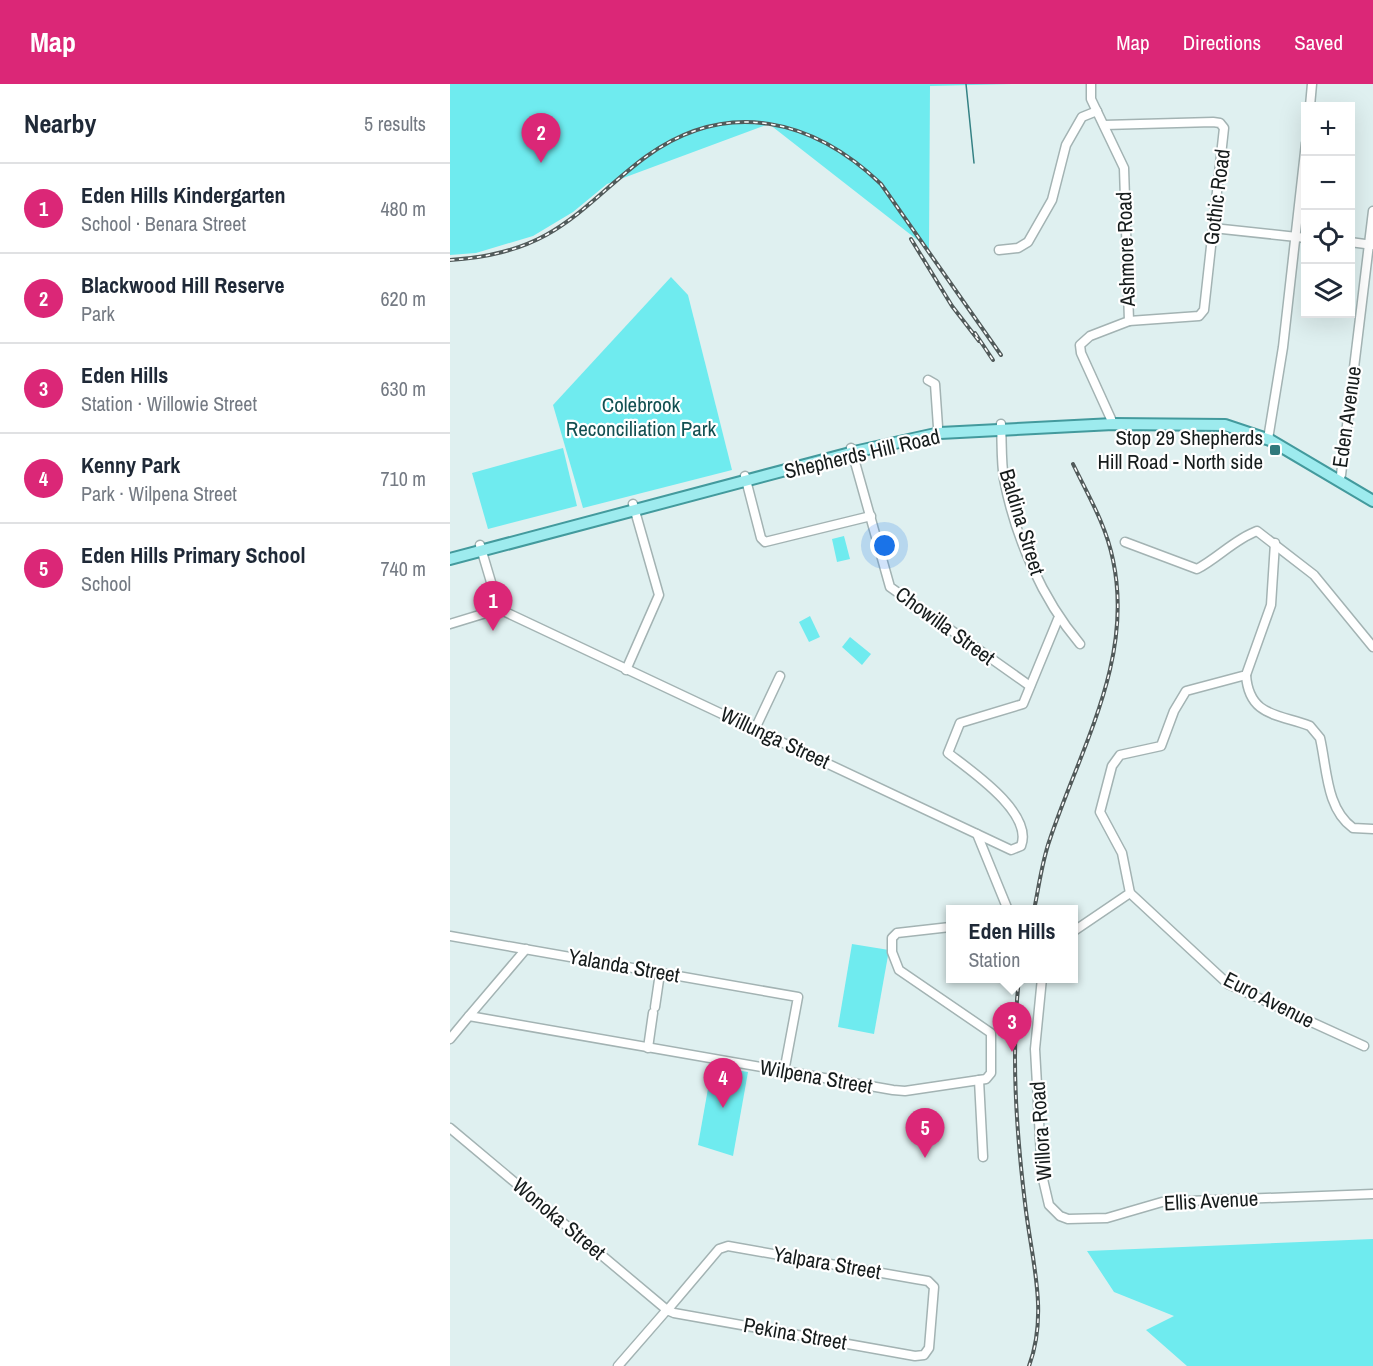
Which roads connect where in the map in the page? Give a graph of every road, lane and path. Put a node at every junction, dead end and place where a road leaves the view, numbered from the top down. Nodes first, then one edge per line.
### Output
1 (1090, 84) edge
2 (1312, 84) edge
3 (1310, 102) edge
4 (1096, 111) junction
5 (1104, 125) junction
6 (1304, 156) edge
7 (1373, 211) edge
8 (1213, 228) junction
9 (1295, 237) junction
10 (1301, 238) edge
11 (1355, 243) edge
12 (1371, 245) edge
13 (999, 250) dead end
14 (1128, 321) junction
15 (928, 380) dead end
16 (1111, 419) junction
17 (938, 427) junction
18 (1001, 427) junction
19 (1269, 436) junction
20 (852, 450) junction
21 (1339, 477) junction
22 (746, 479) junction
23 (1373, 493) edge
24 (1373, 501) edge
25 (634, 507) junction
26 (872, 516) junction
27 (1125, 542) dead end
28 (1275, 543) junction
29 (481, 548) junction
30 (450, 553) edge
31 (450, 559) edge
32 (499, 609) junction
33 (1058, 619) junction
34 (450, 624) edge
35 (1080, 644) dead end
36 (1373, 647) edge
37 (626, 670) junction
38 (1246, 675) junction
39 (780, 676) dead end
40 (1030, 686) junction
41 (755, 729) junction
42 (1373, 829) edge
43 (977, 834) junction
44 (1130, 893) junction
45 (1006, 905) edge
46 (1078, 926) edge
47 (946, 928) edge
48 (450, 936) edge
49 (526, 949) junction
50 (660, 973) junction
51 (1042, 983) edge
52 (469, 1017) junction
53 (450, 1040) edge
54 (1364, 1046) dead end
55 (648, 1048) junction
56 (784, 1072) junction
57 (982, 1079) junction
58 (450, 1128) edge
59 (983, 1157) dead end
60 (1373, 1194) edge
61 (1052, 1211) joint
62 (668, 1310) junction
63 (924, 1355) joint
64 (618, 1366) edge

1 - 4 street, Ashmore Road
2 - 3 street
4 - 5 street, Ashmore Road
4 - 13 street
5 - 8 street, Gothic Road
5 - 14 street, Ashmore Road
6 - 9 street
7 - 12 street, Eden Avenue
8 - 9 street
8 - 14 street, Gothic Road
9 - 10 street
9 - 19 street
11 - 12 street
12 - 21 street, Eden Avenue
14 - 16 street, Ashmore Road
15 - 17 street
16 - 18 main road, Shepherds Hill Road
16 - 19 main road, Shepherds Hill Road
17 - 18 main road, Shepherds Hill Road
17 - 20 main road, Shepherds Hill Road
18 - 19 main road, Shepherds Hill Road
18 - 20 main road, Shepherds Hill Road
18 - 33 street, Baldina Street
19 - 21 main road, Shepherds Hill Road
20 - 22 main road, Shepherds Hill Road
20 - 26 street, Chowilla Street
21 - 23 main road, Shepherds Hill Road
21 - 24 main road, Shepherds Hill Road
22 - 25 main road, Shepherds Hill Road
22 - 26 street
25 - 29 main road, Shepherds Hill Road
25 - 37 street
26 - 40 street, Chowilla Street
27 - 28 street
28 - 36 street
28 - 38 street
29 - 30 main road, Shepherds Hill Road
29 - 31 main road, Shepherds Hill Road
29 - 32 street
32 - 34 street
32 - 37 street, Willunga Street
33 - 35 street, Baldina Street
33 - 40 street
37 - 41 street, Willunga Street
38 - 42 street
38 - 44 street
39 - 41 street
40 - 43 street, Willunga Street
41 - 43 street, Willunga Street
43 - 45 street
44 - 46 street
44 - 54 street, Euro Avenue
47 - 57 street
48 - 49 street, Yalanda Street
49 - 50 street, Yalanda Street
49 - 52 street
50 - 55 street
50 - 56 street, Yalanda Street
51 - 61 street, Willora Road
52 - 53 street
52 - 55 street, Wilpena Street
55 - 56 street, Wilpena Street
56 - 57 street, Wilpena Street
57 - 59 street
58 - 62 street, Wonoka Street
60 - 61 street, Ellis Avenue
62 - 63 street, Pekina Street
62 - 63 street, Yalpara Street
62 - 64 street

